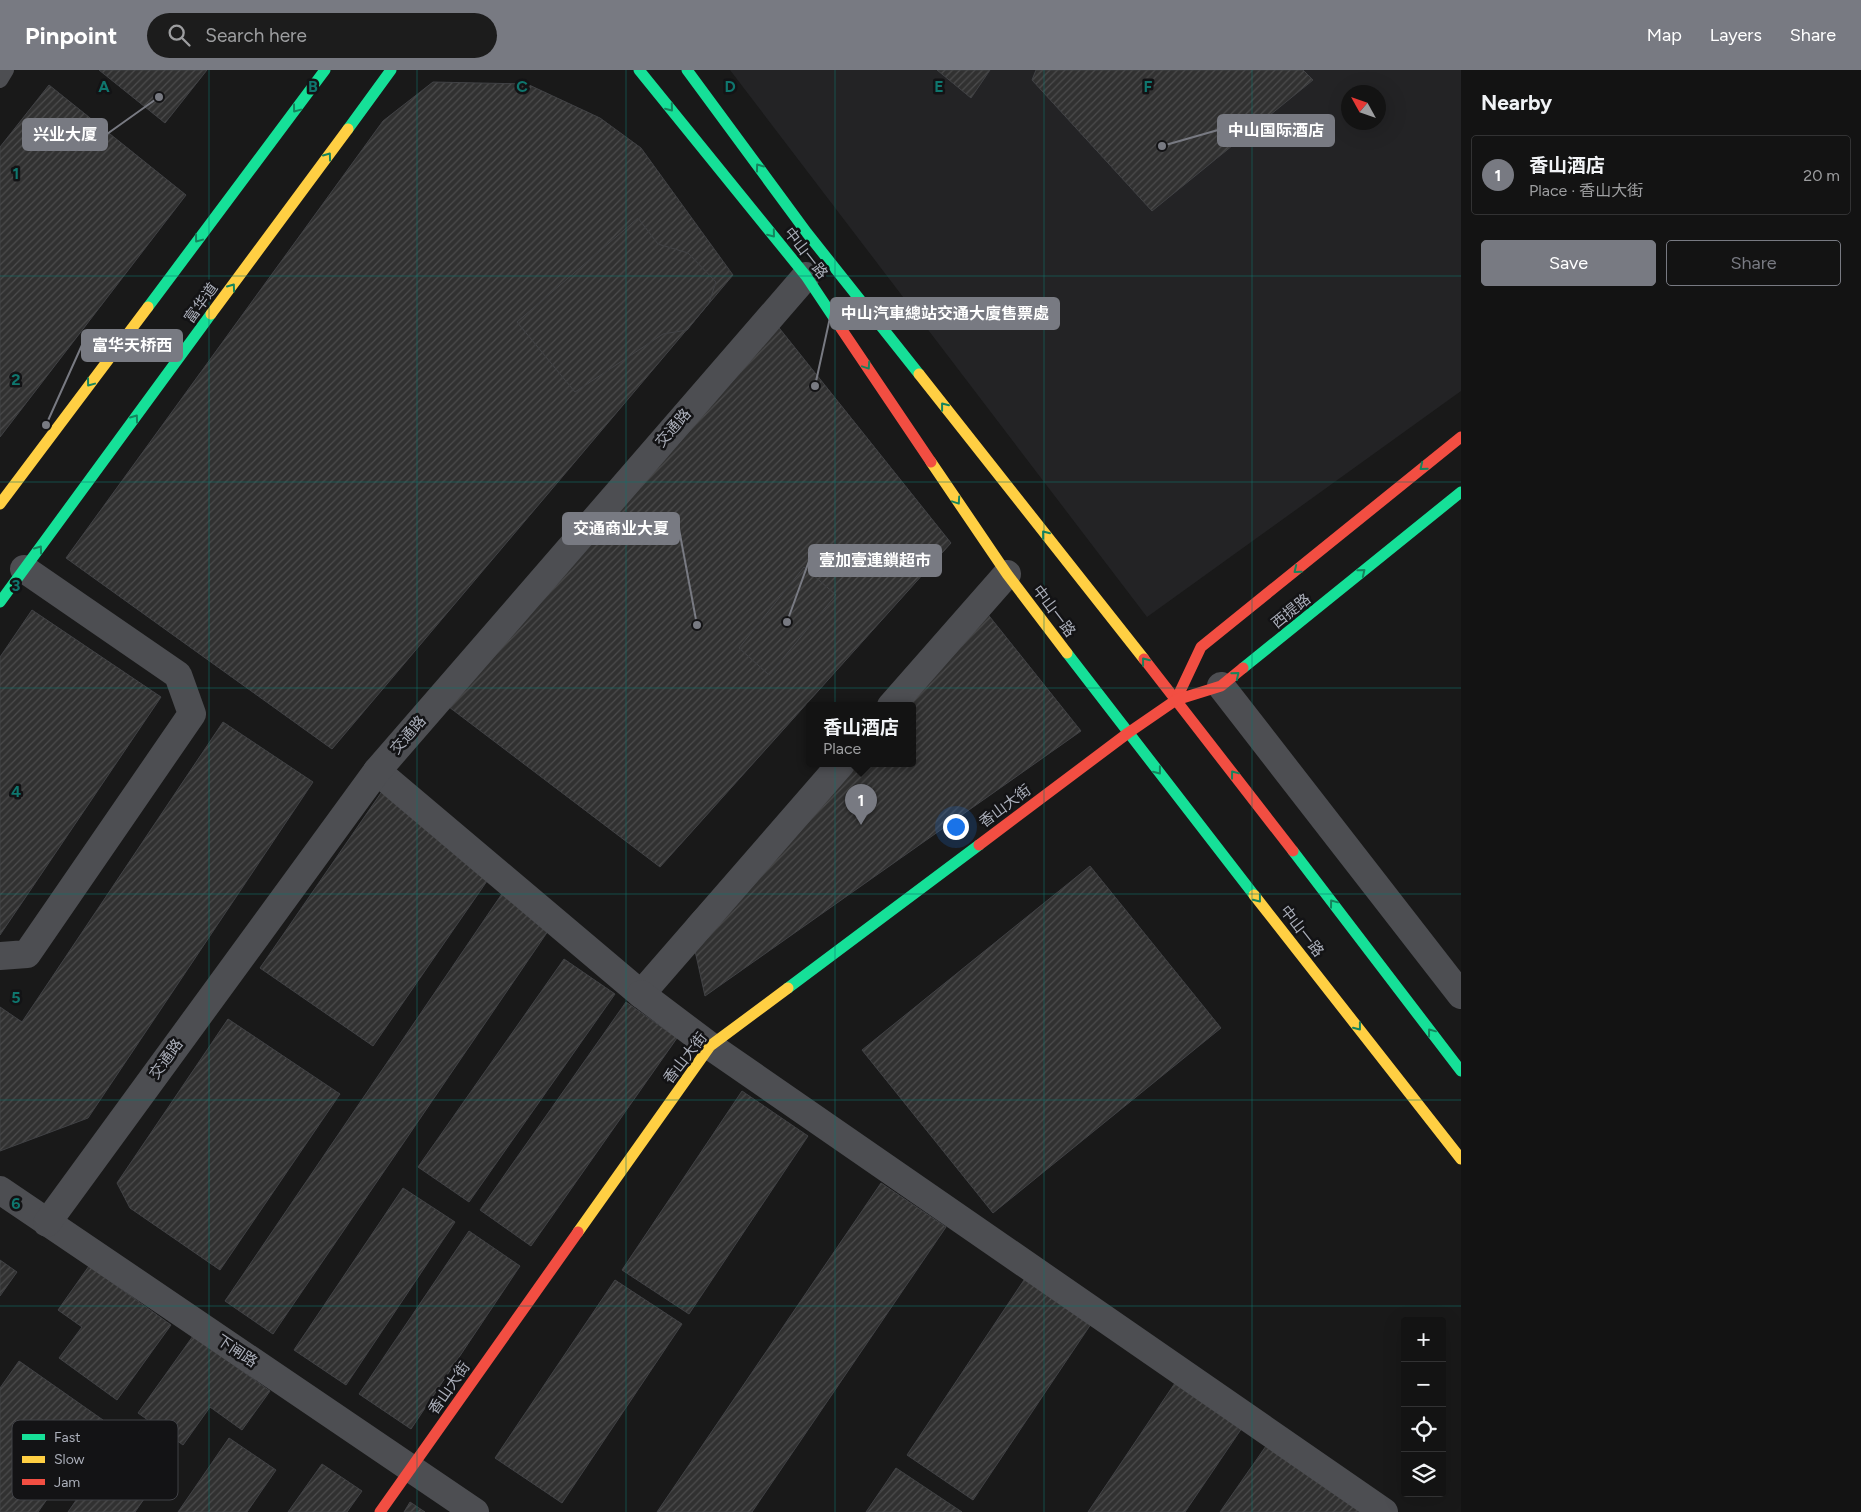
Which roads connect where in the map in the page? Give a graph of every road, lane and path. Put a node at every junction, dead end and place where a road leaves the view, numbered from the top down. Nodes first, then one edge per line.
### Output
1 (6, 70) edge
2 (325, 70) edge
3 (391, 70) edge
4 (639, 70) edge
5 (687, 70) edge
6 (0, 80) edge
7 (806, 276) junction
8 (1461, 437) edge
9 (1461, 492) edge
10 (0, 504) edge
11 (24, 568) junction
12 (1006, 574) junction
13 (0, 602) edge
14 (1222, 686) junction
15 (1176, 700) junction
16 (894, 702) edge
17 (1128, 733) junction
18 (838, 767) edge
19 (377, 771) junction
20 (0, 956) edge
21 (641, 994) junction
22 (1461, 995) edge
23 (710, 1046) junction
24 (1461, 1071) edge
25 (1461, 1159) edge
26 (0, 1190) edge
27 (47, 1223) junction
28 (411, 1468) junction
29 (380, 1512) edge
30 (475, 1512) edge
31 (1384, 1512) edge

1 - 6 lane
2 -> 10 main road
11 -> 3 main road, 富华道
4 -> 7 main road, 中山一路
15 -> 5 main road, 中山一路
7 -> 12 main road, 中山一路
7 - 19 street, 交通路
8 -> 15 main road
14 -> 9 main road, 西提路
11 - 13 main road, 富华道
11 - 20 street
12 - 16 street
12 - 17 main road, 中山一路
14 - 15 main road, 西提路
14 - 22 street
15 - 17 main road, 西提路
24 -> 15 main road, 中山一路
17 - 23 main road, 香山大街
17 -> 25 main road, 中山一路
18 - 21 street
19 - 21 street
19 - 27 street, 交通路
21 - 23 street
23 - 28 main road, 香山大街
23 - 31 street
26 - 27 street, 下闸路
27 - 28 street, 下闸路
28 - 29 main road, 香山大街
28 - 30 street, 下闸路

